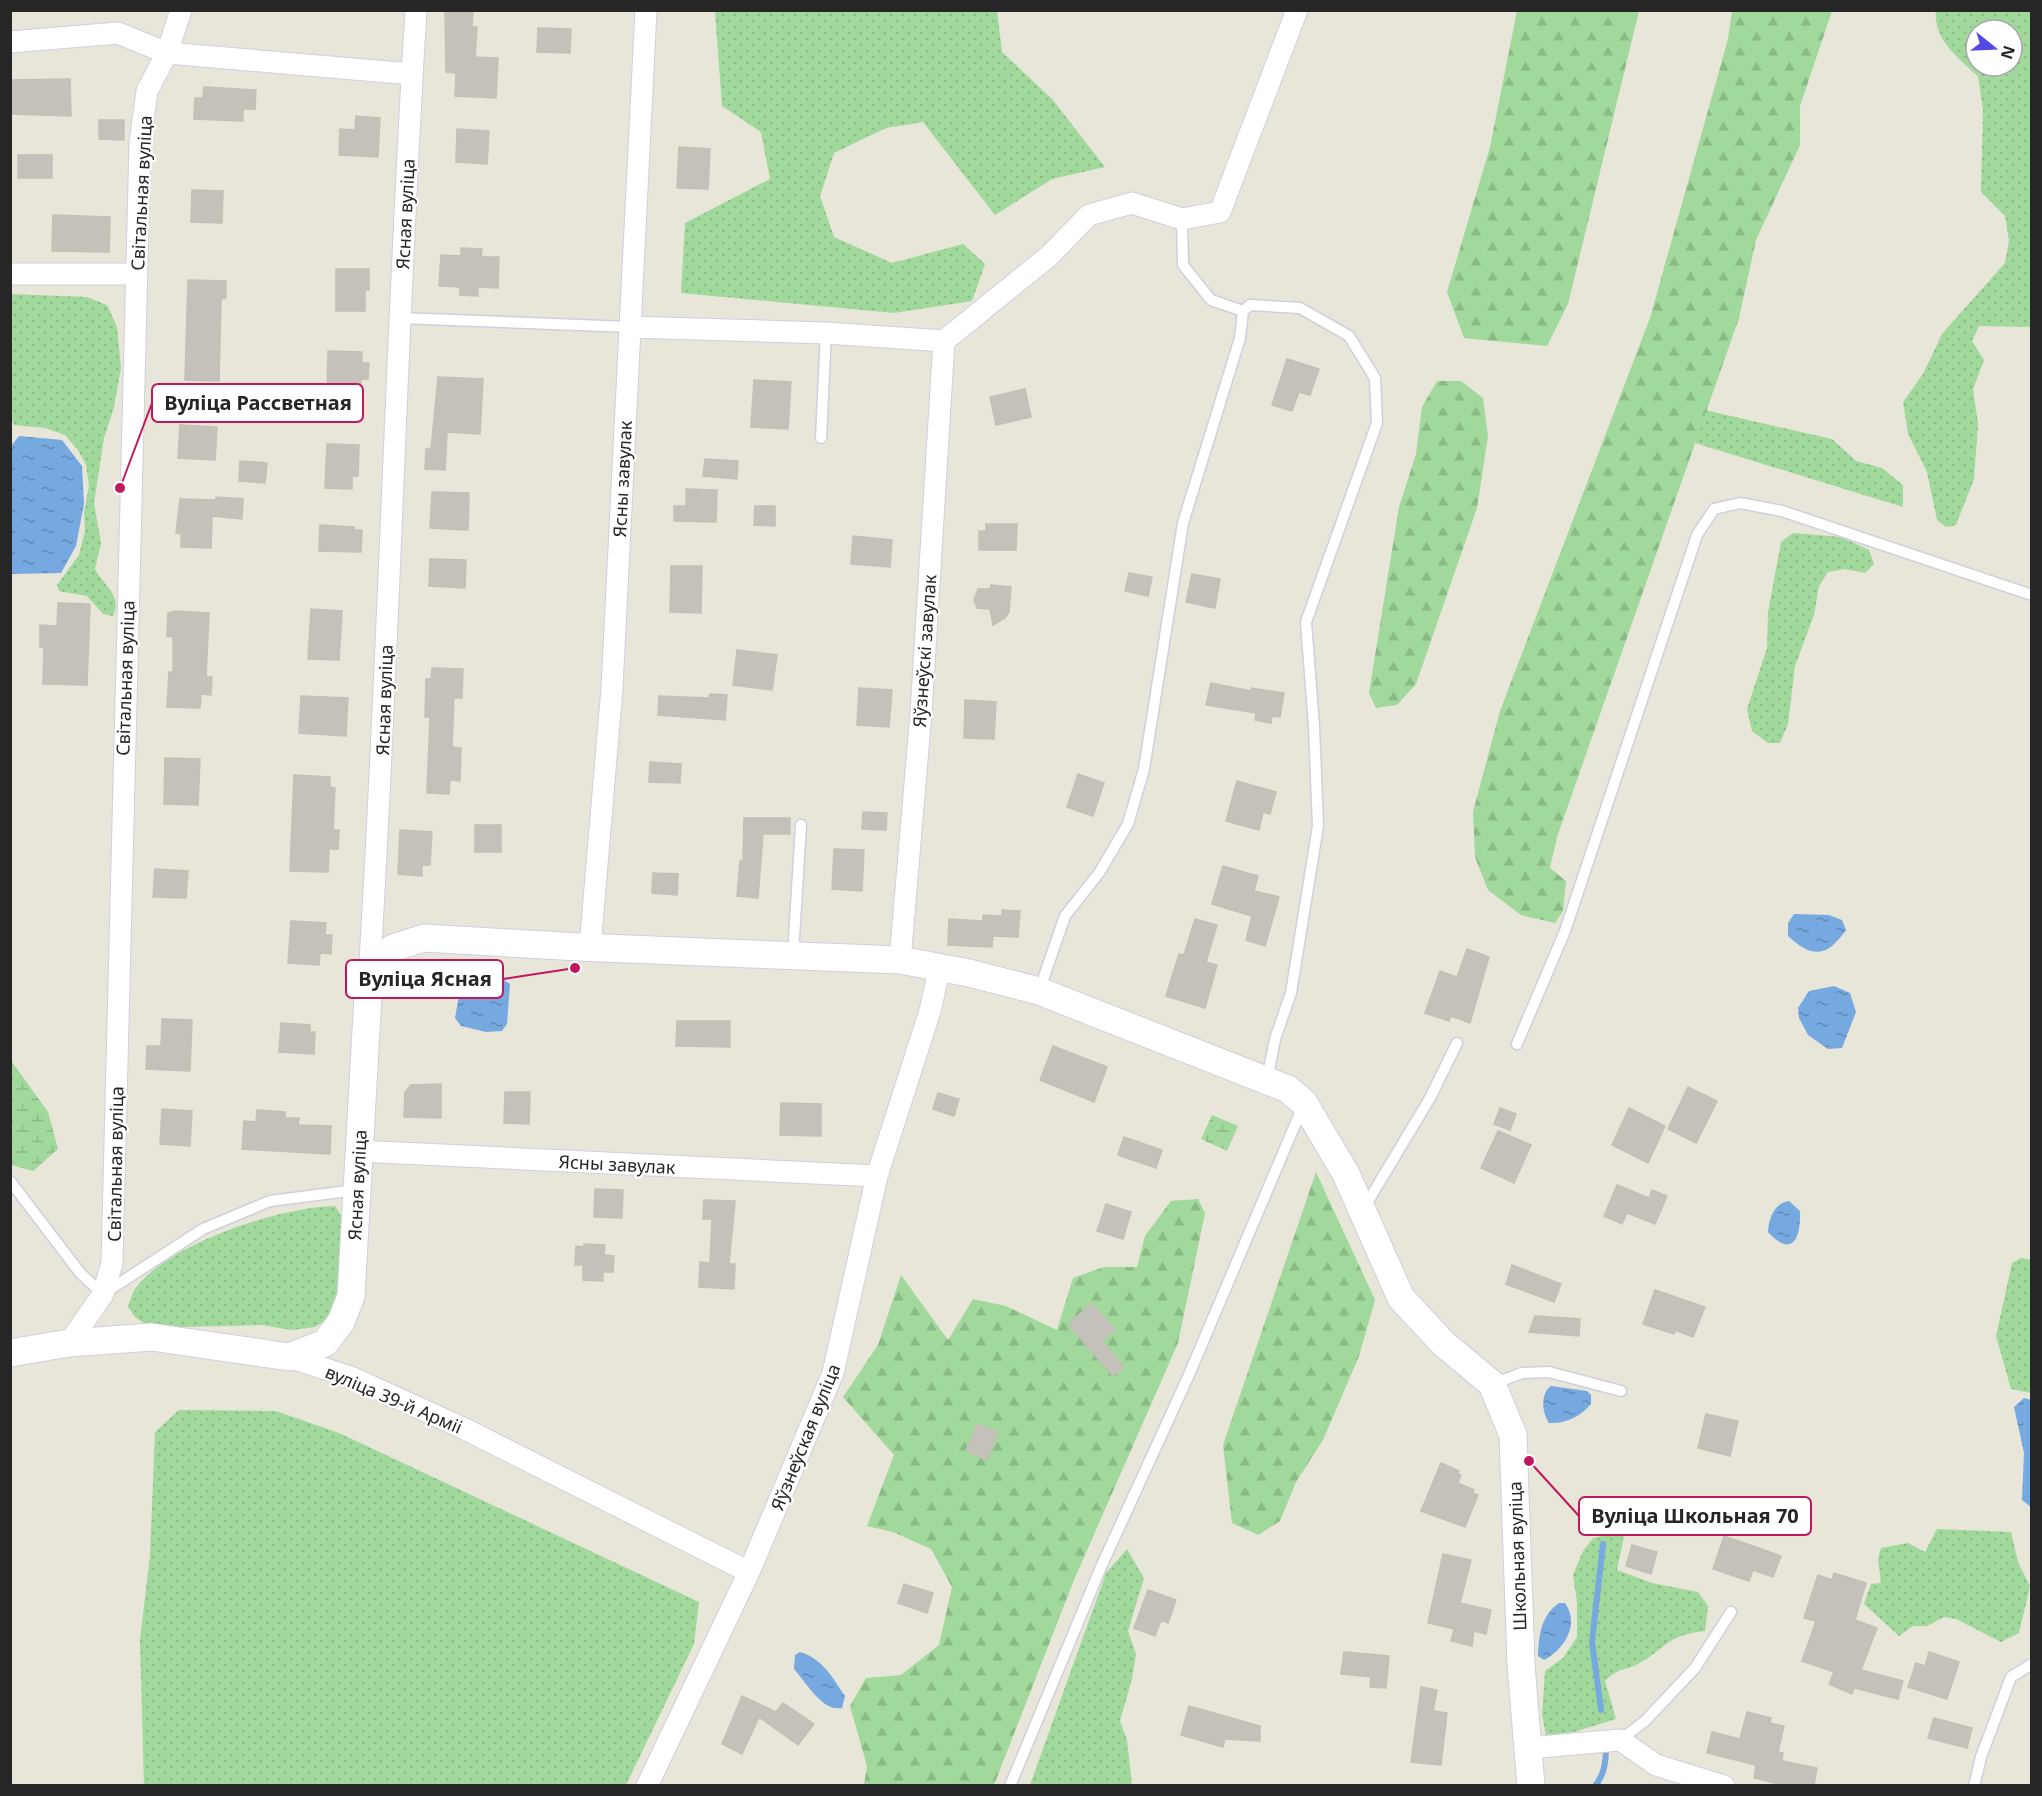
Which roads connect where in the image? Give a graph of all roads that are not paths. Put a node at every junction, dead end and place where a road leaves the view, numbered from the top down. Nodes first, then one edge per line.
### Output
1 (181, 10) edge
2 (416, 10) edge
3 (646, 10) edge
4 (1297, 10) edge
5 (10, 42) edge
6 (167, 53) junction
7 (412, 74) junction
8 (1182, 219) junction
9 (10, 274) edge
10 (137, 274) junction
11 (1243, 311) junction
12 (400, 318) junction
13 (630, 327) junction
14 (826, 333) junction
15 (944, 341) junction
16 (821, 438) dead end
17 (2031, 595) edge
18 (801, 825) dead end
19 (590, 947) junction
20 (793, 954) junction
21 (900, 960) junction
22 (940, 966) junction
23 (369, 978) junction
24 (1039, 992) junction
25 (1457, 1043) dead end
26 (1517, 1044) dead end
27 (1267, 1080) junction
28 (1304, 1103) junction
29 (358, 1151) junction
30 (877, 1176) junction
31 (10, 1181) edge
32 (356, 1190) junction
33 (1362, 1211) junction
34 (103, 1294) junction
35 (69, 1342) junction
36 (10, 1353) edge
37 (289, 1357) junction
38 (1492, 1384) junction
39 (1621, 1391) dead end
40 (749, 1572) junction
41 (1731, 1612) dead end
42 (2031, 1665) edge
43 (1620, 1740) junction
44 (1528, 1748) junction
45 (647, 1785) edge
46 (1010, 1785) edge
47 (1531, 1785) edge
48 (1724, 1785) edge
49 (1974, 1785) edge

1 - 6 street, Світальная вуліца
2 - 7 street, Ясная вуліца
3 - 13 street, Ясны завулак
4 - 8 street
5 - 6 street
6 - 7 street
6 - 10 street, Світальная вуліца
7 - 12 street, Ясная вуліца
8 - 11 lane
8 - 15 street
9 - 10 street
10 - 34 street, Світальная вуліца
11 - 24 lane
11 - 27 lane
12 - 13 lane
12 - 23 street, Ясная вуліца
13 - 14 street
13 - 19 street, Ясны завулак
14 - 15 street
14 - 16 lane
15 - 21 street, Яўзнеўскі завулак
17 - 26 lane
18 - 20 lane
19 - 20 street
19 - 23 street
20 - 21 street
21 - 22 street
22 - 24 street
22 - 30 street, Яўзнеўская вуліца
23 - 29 street, Ясная вуліца
24 - 27 street
25 - 33 lane
27 - 28 street
28 - 33 street, Школьная вуліца
28 - 46 lane
29 - 30 street, Ясны завулак
29 - 32 street, Ясная вуліца
30 - 40 street, Яўзнеўская вуліца
31 - 34 lane
32 - 34 lane
32 - 37 street, Ясная вуліца
33 - 38 street, Школьная вуліца
34 - 35 street, Світальная вуліца
35 - 36 street, вуліца 39-й Арміі
35 - 37 street, вуліца 39-й Арміі
37 - 40 street, вуліца 39-й Арміі
38 - 39 lane
38 - 44 street, Школьная вуліца
40 - 45 street, Яўзнеўская вуліца
41 - 43 lane
42 - 49 lane
43 - 44 street
43 - 48 street
44 - 47 street, Школьная вуліца

